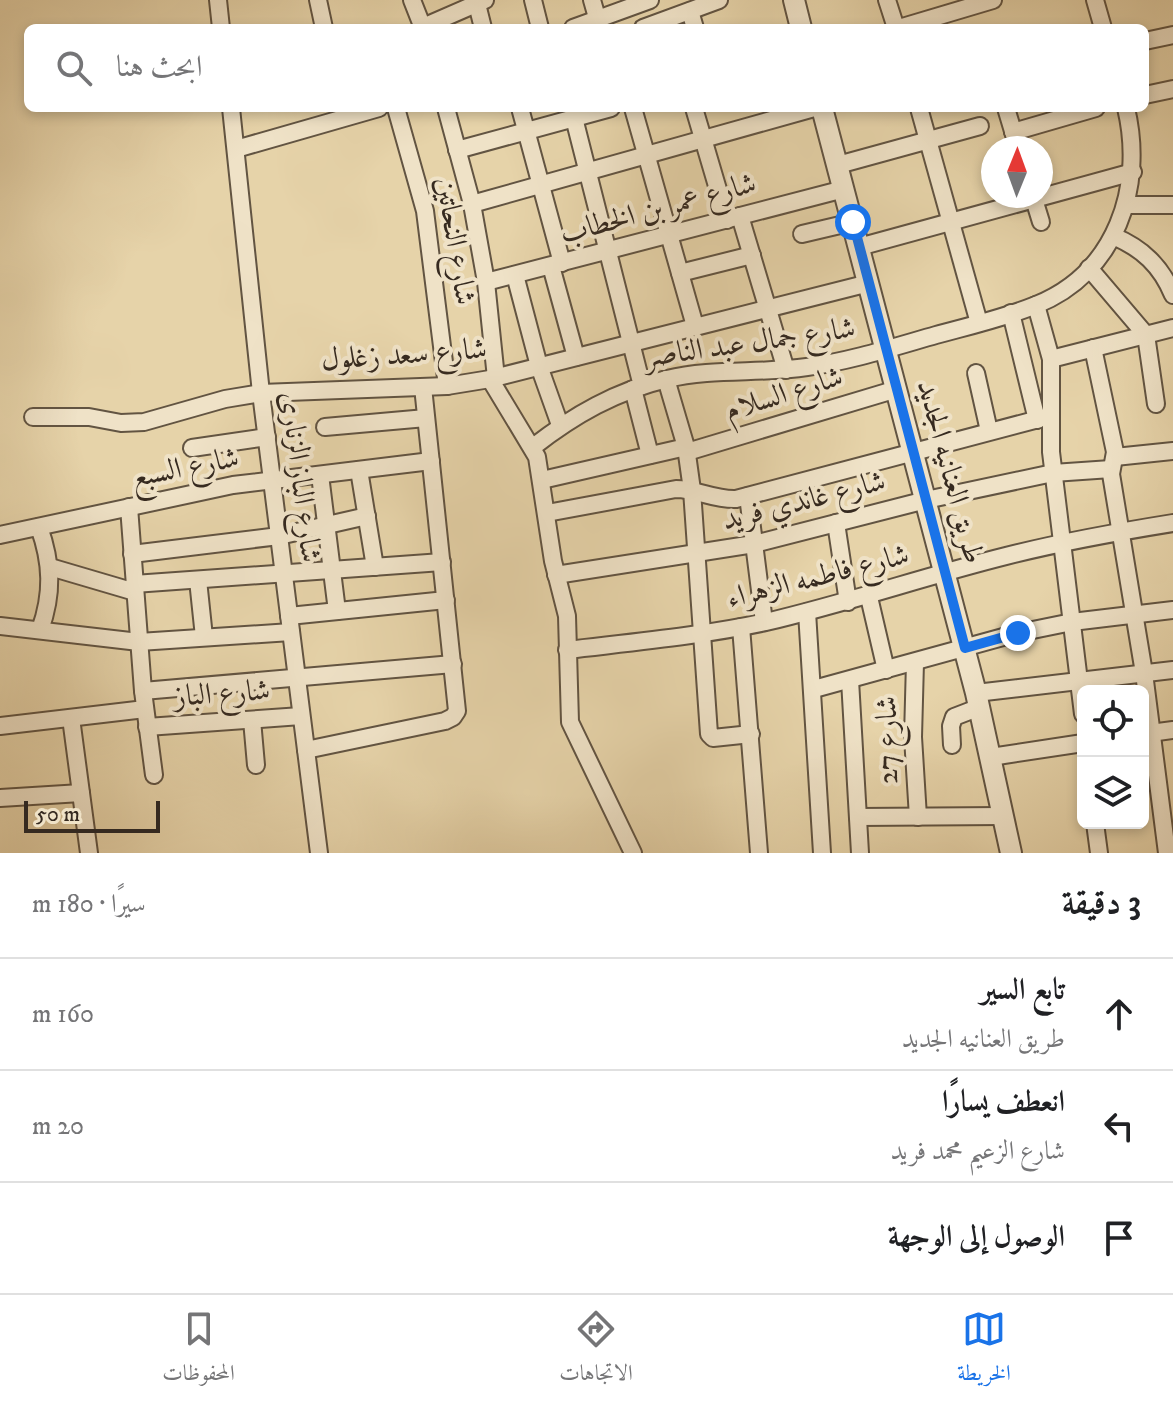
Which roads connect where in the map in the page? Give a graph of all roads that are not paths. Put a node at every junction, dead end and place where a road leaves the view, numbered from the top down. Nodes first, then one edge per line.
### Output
1 (218, 0) edge
2 (318, 0) edge
3 (412, 0) edge
4 (533, 0) edge
5 (592, 0) edge
6 (650, 0) edge
7 (719, 0) edge
8 (794, 0) edge
9 (887, 0) edge
10 (993, 0) edge
11 (1095, 0) edge
12 (479, 1) edge
13 (690, 11) junction
14 (221, 24) edge
15 (323, 24) edge
16 (421, 24) edge
17 (431, 24) edge
18 (482, 24) edge
19 (539, 24) edge
20 (598, 24) edge
21 (654, 24) edge
22 (694, 24) edge
23 (800, 24) edge
24 (896, 24) edge
25 (911, 24) edge
26 (1099, 24) edge
27 (1173, 35) edge
28 (1149, 40) edge
29 (1173, 89) edge
30 (1149, 94) edge
31 (231, 112) edge
32 (397, 112) edge
33 (447, 112) edge
34 (521, 112) edge
35 (596, 112) edge
36 (634, 112) edge
37 (695, 112) edge
38 (800, 112) edge
39 (823, 112) edge
40 (920, 112) edge
41 (1007, 112) edge
42 (1086, 112) edge
43 (1127, 112) edge
44 (340, 114) edge
45 (574, 118) junction
46 (980, 126) dead end
47 (526, 131) junction
48 (1015, 136) edge
49 (1026, 136) edge
50 (703, 139) junction
51 (928, 140) junction
52 (236, 149) junction
53 (457, 150) junction
54 (646, 155) junction
55 (838, 165) junction
56 (588, 172) junction
57 (1133, 172) junction
58 (541, 185) junction
59 (844, 189) junction
60 (1053, 193) edge
61 (472, 204) junction
62 (1126, 205) junction
63 (1173, 205) edge
64 (999, 208) edge
65 (1036, 208) edge
66 (734, 218) junction
67 (853, 222) junction
68 (951, 222) junction
69 (1041, 222) dead end
70 (802, 234) dead end
71 (669, 235) junction
72 (1113, 236) junction
73 (859, 247) junction
74 (608, 251) junction
75 (752, 255) junction
76 (557, 264) junction
77 (1089, 268) junction
78 (680, 273) junction
79 (515, 275) junction
80 (486, 282) junction
81 (869, 283) junction
82 (1173, 295) edge
83 (1036, 305) junction
84 (768, 308) junction
85 (1011, 313) junction
86 (979, 323) junction
87 (695, 326) junction
88 (1173, 328) edge
89 (1146, 335) junction
90 (631, 343) junction
91 (1093, 348) junction
92 (886, 349) junction
93 (576, 357) junction
94 (1051, 359) junction
95 (539, 366) junction
96 (786, 370) junction
97 (976, 373) dead end
98 (493, 378) junction
99 (666, 379) junction
100 (447, 386) junction
101 (423, 387) junction
102 (637, 387) junction
103 (897, 389) junction
104 (261, 393) junction
105 (1156, 404) dead end
106 (33, 417) dead end
107 (426, 418) junction
108 (1044, 418) junction
109 (560, 425) junction
110 (325, 427) dead end
111 (989, 431) junction
112 (267, 437) junction
113 (533, 447) junction
114 (192, 448) dead end
115 (687, 449) junction
116 (913, 451) junction
117 (1173, 451) edge
118 (650, 455) junction
119 (431, 461) junction
120 (1113, 463) junction
121 (359, 470) junction
122 (1053, 473) junction
123 (320, 475) junction
124 (542, 480) junction
125 (272, 481) junction
126 (692, 490) junction
127 (748, 496) junction
128 (926, 500) junction
129 (129, 507) junction
130 (547, 513) junction
131 (367, 516) junction
132 (836, 523) junction
133 (1173, 523) edge
134 (326, 526) junction
135 (39, 527) junction
136 (1121, 532) junction
137 (0, 535) edge
138 (279, 536) junction
139 (1063, 542) junction
140 (754, 544) junction
141 (132, 554) junction
142 (696, 554) junction
143 (442, 562) junction
144 (50, 567) junction
145 (375, 567) junction
146 (332, 570) junction
147 (284, 573) junction
148 (945, 573) junction
149 (556, 575) junction
150 (198, 580) junction
151 (135, 588) junction
152 (869, 597) junction
153 (446, 600) junction
154 (848, 602) junction
155 (1173, 610) edge
156 (337, 611) junction
157 (807, 612) junction
158 (1135, 614) junction
159 (764, 622) junction
160 (1072, 622) junction
161 (290, 624) junction
162 (0, 626) edge
163 (741, 627) junction
164 (40, 630) junction
165 (701, 634) junction
166 (204, 637) junction
167 (139, 642) junction
168 (965, 648) junction
169 (567, 650) junction
170 (915, 662) junction
171 (453, 664) junction
172 (886, 670) junction
173 (1173, 670) edge
174 (1144, 673) junction
175 (297, 678) junction
176 (850, 680) junction
177 (1079, 681) junction
178 (1079, 685) edge
179 (1145, 685) edge
180 (814, 689) junction
181 (143, 691) junction
182 (978, 700) junction
183 (145, 709) junction
184 (301, 716) junction
185 (71, 718) junction
186 (252, 720) junction
187 (0, 726) edge
188 (147, 727) junction
189 (1173, 730) edge
190 (751, 734) junction
191 (1149, 734) edge
192 (1149, 743) edge
193 (1077, 744) edge
194 (952, 745) dead end
195 (306, 750) junction
196 (991, 757) junction
197 (256, 765) dead end
198 (154, 775) dead end
199 (81, 793) junction
200 (0, 798) edge
201 (1004, 816) junction
202 (858, 817) junction
203 (918, 817) junction
204 (1096, 829) edge
205 (1169, 834) edge
206 (89, 853) edge
207 (319, 853) edge
208 (633, 853) edge
209 (759, 853) edge
210 (822, 853) edge
211 (860, 853) edge
212 (1011, 853) edge
213 (1099, 853) edge
214 (1167, 853) edge

1 - 14 street
2 - 15 street
3 - 16 street
4 - 19 street
5 - 20 street
6 - 20 street
7 - 13 street
8 - 23 street
9 - 24 street
10 - 25 street
11 - 26 street
12 - 17 street
12 - 18 street
13 - 21 street
13 - 22 street
27 - 28 street
29 - 30 street
31 - 52 street, شارع الباز الزنارى
32 - 100 street, شارع النحاتين
33 - 53 street
34 - 47 street
35 - 45 street
36 - 54 street
37 - 50 street
38 - 50 street
39 - 55 street, طريق العنانيه الجديد
40 - 51 street
41 - 48 street
42 - 49 street
43 - 57 street, شارع جمال عبد الناصر
44 - 52 street
45 - 47 street
45 - 56 street
46 - 51 street
47 - 53 street
47 - 58 street
50 - 54 street
50 - 66 street
51 - 55 street
51 - 68 street
52 - 104 street, شارع الباز الزنارى
53 - 61 street
54 - 56 street
54 - 71 street
55 - 59 street, طريق العنانيه الجديد
56 - 58 street
56 - 74 street
57 - 60 street
57 - 62 street, شارع جمال عبد الناصر
58 - 61 street
58 - 76 street
59 - 66 street, شارع عمر بن الخطاب
59 - 67 street, طريق العنانيه الجديد
61 - 80 street
62 - 63 street
62 - 72 street, شارع جمال عبد الناصر
64 - 68 street
65 - 69 street
66 - 71 street, شارع عمر بن الخطاب
66 - 75 street
67 - 70 street
67 - 73 street, طريق العنانيه الجديد
68 - 73 street
68 - 86 street
71 - 74 street, شارع عمر بن الخطاب
71 - 78 street
72 - 77 street, شارع جمال عبد الناصر
72 - 82 street
73 - 81 street, طريق العنانيه الجديد
74 - 76 street, شارع عمر بن الخطاب
74 - 90 street
75 - 78 street
75 - 84 street
76 - 79 street, شارع عمر بن الخطاب
76 - 93 street
77 - 83 street, شارع جمال عبد الناصر
77 - 89 street
78 - 87 street
79 - 80 street, شارع عمر بن الخطاب
79 - 95 street
80 - 98 street
81 - 84 street, شارع سعد زغلول
81 - 92 street, طريق العنانيه الجديد
83 - 85 street, شارع جمال عبد الناصر
83 - 94 street
84 - 87 street, شارع سعد زغلول
84 - 96 street
85 - 86 street, شارع جمال عبد الناصر
85 - 108 street
86 - 92 street, شارع جمال عبد الناصر
87 - 90 street, شارع سعد زغلول
88 - 89 street
89 - 91 street
89 - 105 street
90 - 93 street, شارع سعد زغلول
90 - 102 street
91 - 94 street
91 - 120 street
92 - 96 street, شارع جمال عبد الناصر
92 - 103 street, طريق العنانيه الجديد
93 - 95 street, شارع سعد زغلول
94 - 108 street
95 - 98 street, شارع سعد زغلول
95 - 109 street
96 - 99 street, شارع جمال عبد الناصر
97 - 111 street
98 - 100 street, شارع سعد زغلول
98 - 113 street
99 - 102 street, شارع جمال عبد الناصر
99 - 115 street
100 - 101 street, شارع سعد زغلول
101 - 104 street, شارع سعد زغلول
101 - 107 street
102 - 109 street, شارع جمال عبد الناصر
102 - 118 street
103 - 115 street, شارع السلام
103 - 116 street, طريق العنانيه الجديد
104 - 106 street, شارع سعد زغلول
104 - 112 street, شارع الباز الزنارى
107 - 110 street
107 - 119 street
108 - 111 street
108 - 122 street
109 - 113 street, شارع جمال عبد الناصر
111 - 116 street
112 - 114 street
112 - 125 street, شارع الباز الزنارى
113 - 124 street
115 - 118 street, شارع السلام
115 - 126 street
116 - 127 street
116 - 128 street, طريق العنانيه الجديد
117 - 120 street, شارع غاندي فريد
118 - 124 street, شارع السلام
119 - 121 street, شارع السبع
119 - 143 street
120 - 122 street, شارع غاندي فريد
120 - 136 street
121 - 123 street, شارع السبع
121 - 131 street
122 - 128 street, شارع غاندي فريد
122 - 139 street
123 - 125 street, شارع السبع
123 - 134 street
124 - 130 street
125 - 129 street, شارع السبع
125 - 138 street, شارع الباز الزنارى
126 - 127 street
126 - 130 street
126 - 142 street
127 - 140 street
128 - 132 street, شارع غاندي فريد
128 - 148 street, طريق العنانيه الجديد
129 - 135 street, شارع السبع
129 - 141 street
130 - 149 street
131 - 134 street
131 - 145 street
132 - 140 street, شارع غاندي فريد
132 - 154 street
133 - 136 street, شارع فاطمه الزهراء
134 - 138 street
134 - 146 street
135 - 137 street, شارع السبع
135 - 144 street
136 - 139 street, شارع فاطمه الزهراء
136 - 158 street
138 - 141 street
138 - 147 street, شارع الباز الزنارى
139 - 148 street, شارع فاطمه الزهراء
139 - 160 street
140 - 142 street, شارع غاندي فريد
140 - 159 street
141 - 151 street
142 - 149 street, شارع غاندي فريد
142 - 165 street
143 - 145 street
143 - 153 street
144 - 151 street
144 - 164 street
145 - 146 street
146 - 147 street
146 - 156 street
147 - 150 street
147 - 161 street, شارع الباز الزنارى
148 - 152 street, شارع فاطمه الزهراء
148 - 168 street, طريق العنانيه الجديد
149 - 169 street
150 - 151 street
150 - 166 street
151 - 167 street
152 - 154 street, شارع فاطمه الزهراء
152 - 172 street
153 - 156 street
153 - 171 street
154 - 157 street, شارع فاطمه الزهراء
155 - 158 street
156 - 161 street
157 - 159 street, شارع فاطمه الزهراء
157 - 180 street
158 - 160 street
158 - 174 street
159 - 163 street, شارع فاطمه الزهراء
160 - 168 street
160 - 177 street
161 - 166 street
161 - 175 street, شارع الباز الزنارى
162 - 164 street
163 - 165 street, شارع فاطمه الزهراء
163 - 190 street
164 - 167 street
165 - 169 street, شارع فاطمه الزهراء
165 - 190 street
166 - 167 street
167 - 181 street
168 - 170 street
168 - 182 street, طريق العنانيه الجديد
169 - 208 street
170 - 172 street
170 - 203 street, شارع 27
171 - 175 street
171 - 195 street
172 - 176 street
173 - 174 street
174 - 177 street
174 - 179 street
175 - 181 street
175 - 184 street, شارع الباز الزنارى
176 - 180 street
176 - 202 street
177 - 178 street
177 - 182 street
180 - 210 street
181 - 183 street
182 - 194 street
182 - 196 street, طريق العنانيه الجديد
183 - 185 street, شارع الباز
183 - 188 street
184 - 186 street, شارع الباز
184 - 195 street, شارع الباز الزنارى
185 - 187 street, شارع الباز
185 - 199 street
186 - 188 street, شارع الباز
186 - 197 street
188 - 198 street
189 - 191 street
190 - 209 street
192 - 205 street
193 - 196 street
195 - 207 street, شارع الباز الزنارى
196 - 201 street, طريق العنانيه الجديد
199 - 200 street
199 - 206 street
201 - 203 street
201 - 212 street, طريق العنانيه الجديد
202 - 203 street
202 - 211 street
204 - 213 street
205 - 214 street

